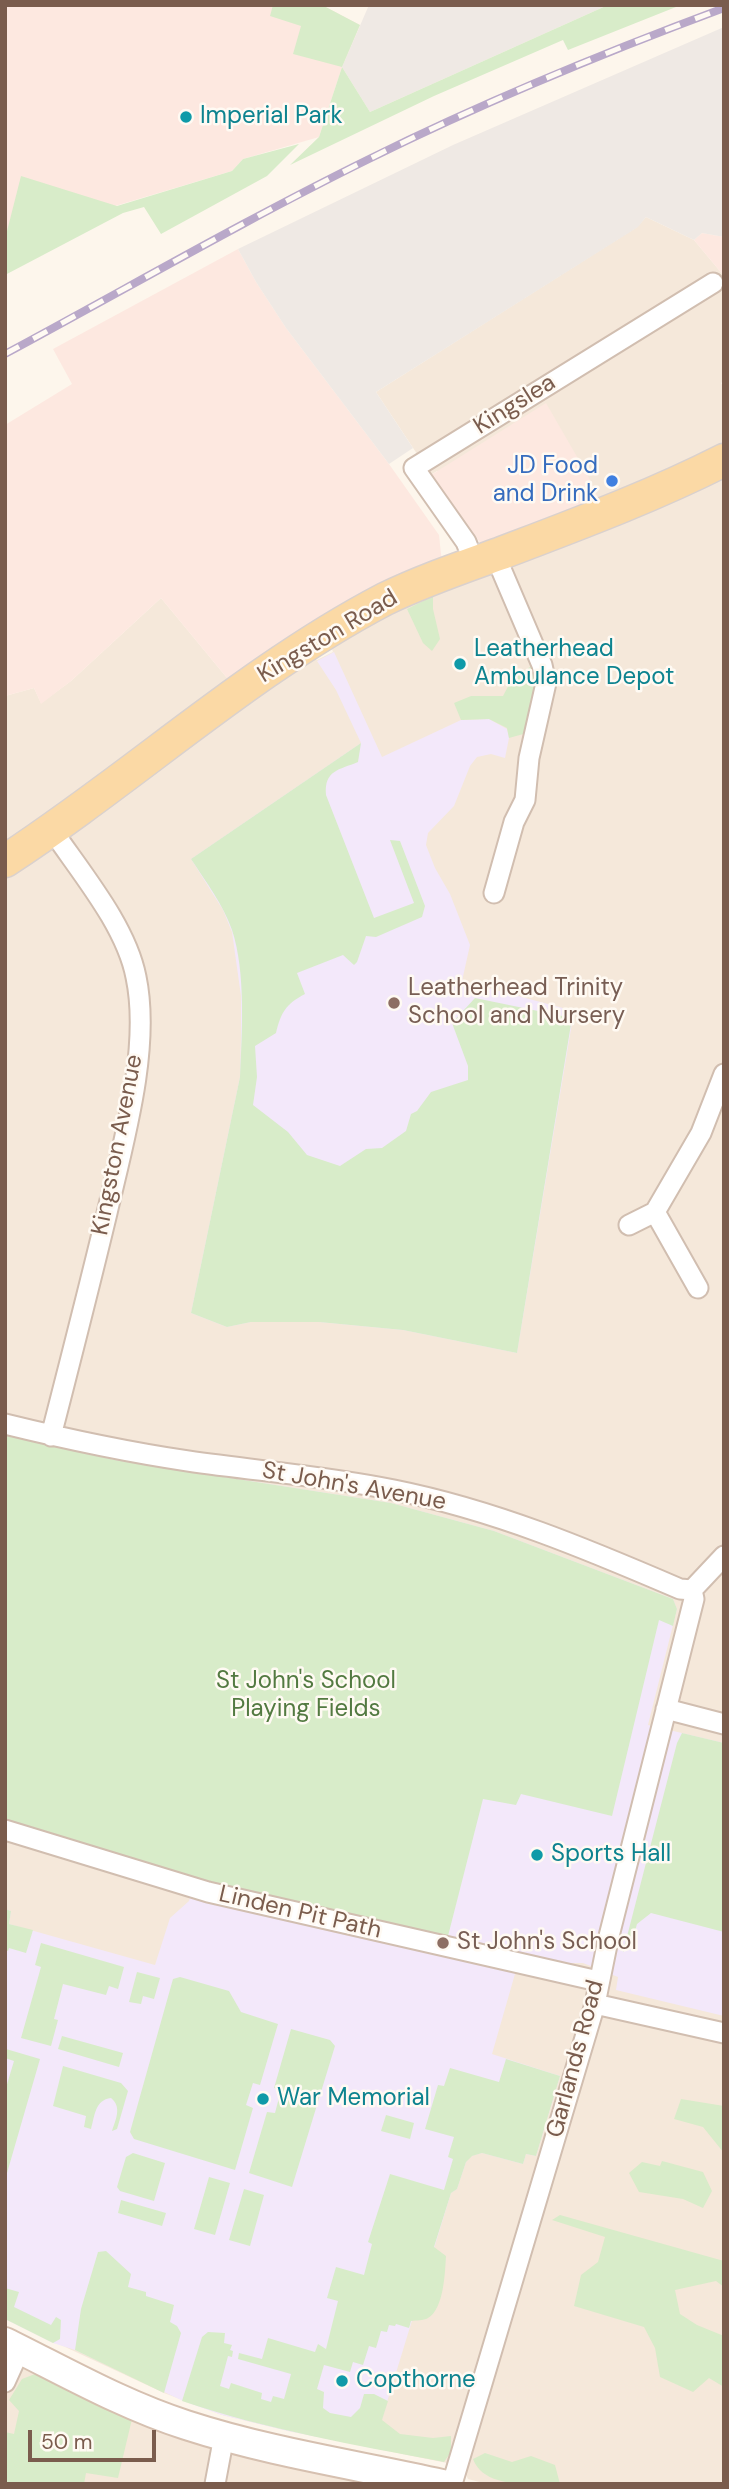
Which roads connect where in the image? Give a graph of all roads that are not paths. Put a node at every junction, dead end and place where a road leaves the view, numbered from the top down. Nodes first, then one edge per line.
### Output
1 (713, 283) dead end
2 (724, 460) edge
3 (485, 559) junction
4 (52, 831) junction
5 (5, 861) edge
6 (494, 893) dead end
7 (724, 1074) edge
8 (655, 1212) junction
9 (629, 1225) dead end
10 (698, 1288) dead end
11 (5, 1424) edge
12 (51, 1436) junction
13 (724, 1556) edge
14 (692, 1590) junction
15 (666, 1709) junction
16 (724, 1724) edge
17 (5, 1830) edge
18 (598, 1981) junction
19 (595, 2004) junction
20 (724, 2033) edge
21 (12, 2345) edge
22 (5, 2382) edge
23 (224, 2436) junction
24 (215, 2484) edge
25 (442, 2484) edge
26 (452, 2484) edge

1 - 3 street, Kingslea
2 - 3 main road, Kingston Road
3 - 4 main road, Kingston Road
3 - 6 street
4 - 5 main road, Kingston Road
4 - 12 street, Kingston Avenue
7 - 8 street
8 - 9 street
8 - 10 street
11 - 12 street, St John's Avenue
12 - 14 street, St John's Avenue
13 - 14 street
14 - 15 street, Garlands Road
15 - 16 street
15 - 18 street, Garlands Road
17 - 18 street, Linden Pit Path
18 - 19 street, Garlands Road
19 - 20 street
19 - 26 street, Garlands Road
21 - 22 street
21 - 23 main road
23 - 24 street
23 - 25 main road

